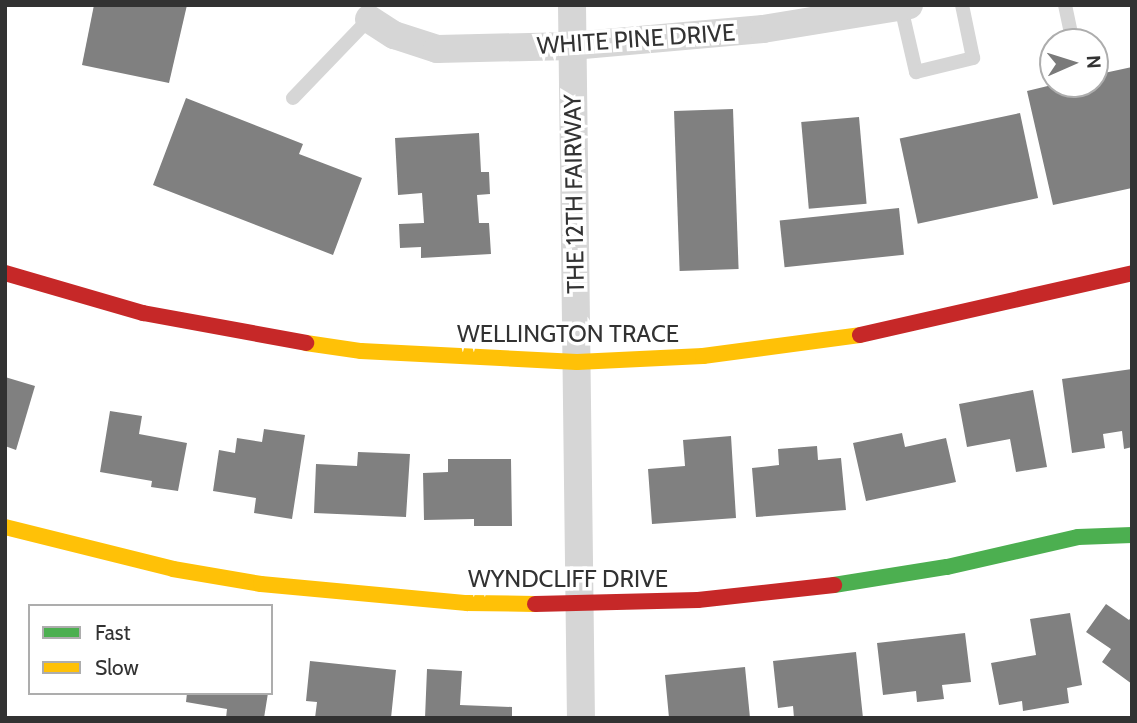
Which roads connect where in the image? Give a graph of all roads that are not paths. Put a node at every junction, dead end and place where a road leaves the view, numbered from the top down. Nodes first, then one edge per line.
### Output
1 (572, 5) edge
2 (962, 5) edge
3 (1065, 5) edge
4 (905, 6) edge
5 (369, 19) joint
6 (1070, 28) edge
7 (572, 46) junction
8 (293, 98) dead end
9 (5, 273) edge
10 (1132, 273) edge
11 (577, 362) junction
12 (5, 527) edge
13 (1132, 535) edge
14 (580, 605) junction
15 (581, 718) edge

1 - 7 street, THE 12TH FAIRWAY
2 - 4 lane
3 - 6 lane
4 - 7 street, WHITE PINE DRIVE
5 - 7 street, WHITE PINE DRIVE
5 - 8 lane
7 - 11 street, THE 12TH FAIRWAY
9 - 11 street, WELLINGTON TRACE
10 - 11 street, WELLINGTON TRACE
11 - 14 street, THE 12TH FAIRWAY
12 - 14 street, WYNDCLIFF DRIVE
13 - 14 street, WYNDCLIFF DRIVE
14 - 15 street, THE 12TH FAIRWAY

